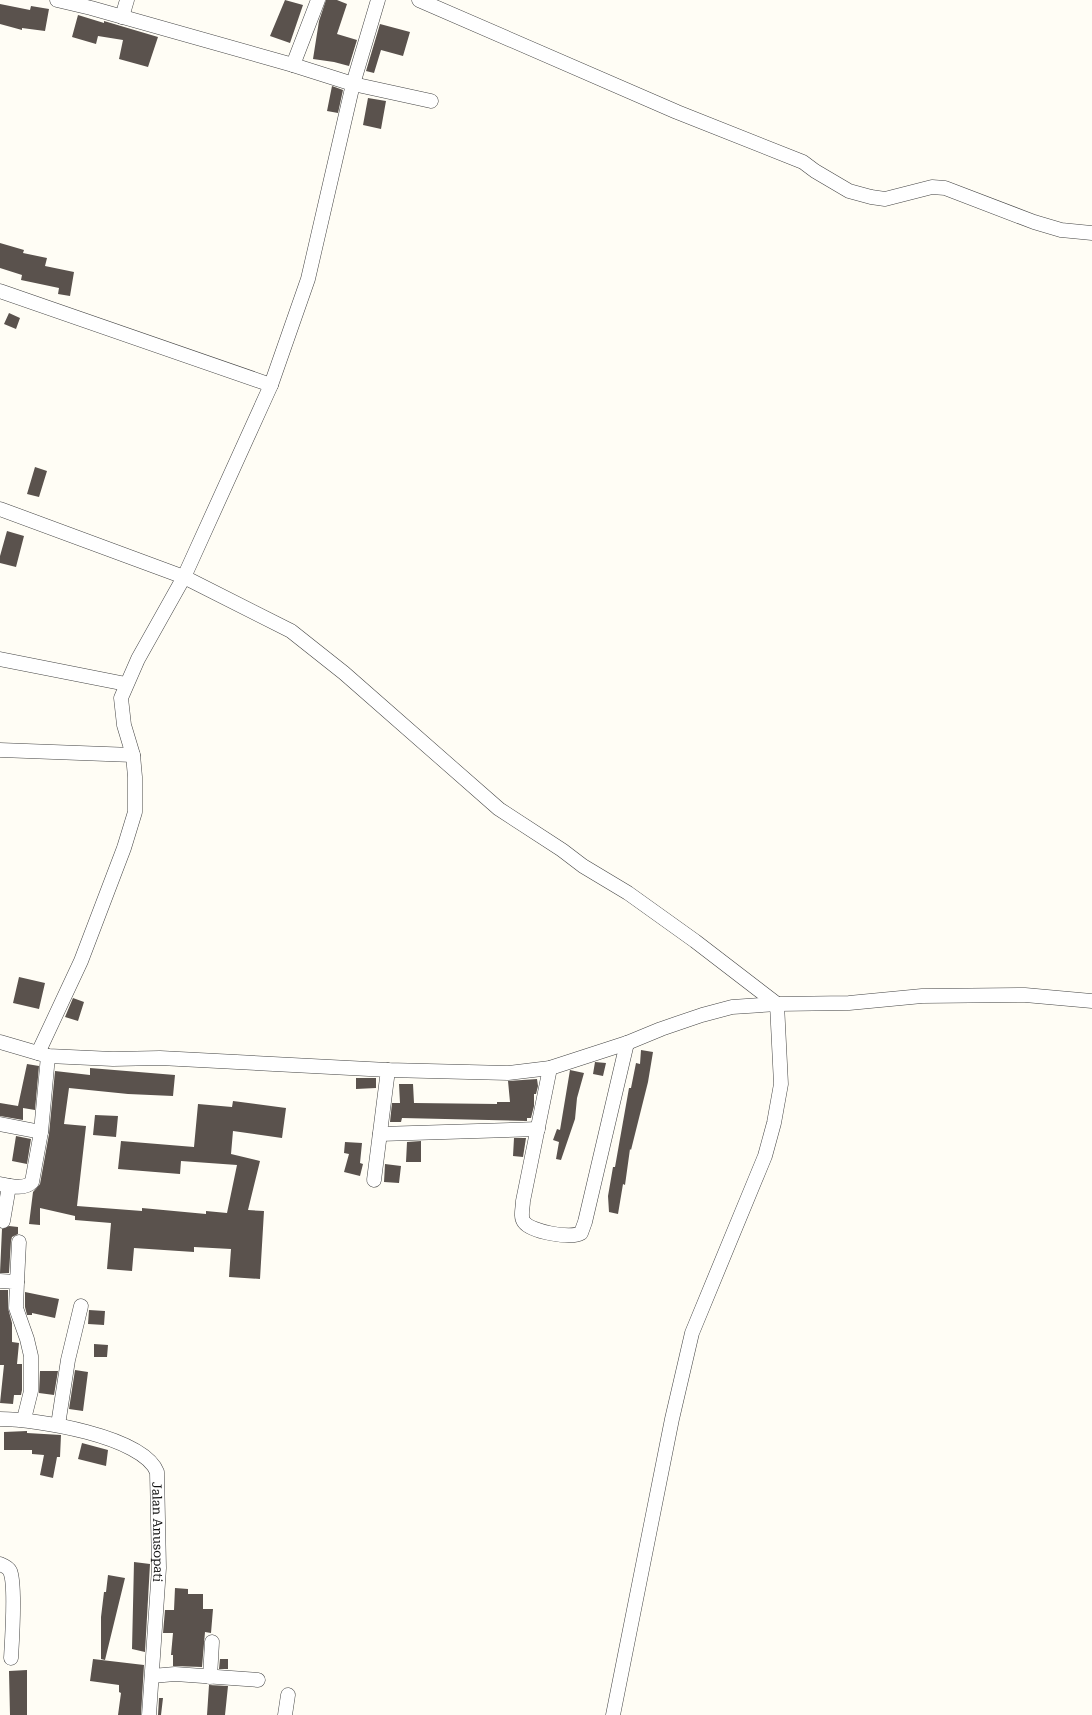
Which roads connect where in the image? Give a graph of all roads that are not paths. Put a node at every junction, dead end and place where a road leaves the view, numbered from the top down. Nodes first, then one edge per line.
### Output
1 (57, 0) edge
2 (127, 0) edge
3 (318, 0) edge
4 (378, 0) edge
5 (419, 0) edge
6 (122, 17) junction
7 (292, 64) junction
8 (353, 84) junction
9 (431, 101) dead end
10 (1091, 230) edge
11 (0, 293) edge
12 (271, 385) junction
13 (0, 509) edge
14 (184, 577) junction
15 (0, 659) edge
16 (126, 684) junction
17 (0, 750) edge
18 (133, 755) junction
19 (1092, 1001) edge
20 (776, 1004) junction
21 (0, 1042) edge
22 (627, 1043) junction
23 (43, 1054) junction
24 (550, 1068) junction
25 (388, 1070) junction
26 (0, 1124) edge
27 (538, 1129) junction
28 (41, 1132) junction
29 (380, 1134) junction
30 (374, 1180) dead end
31 (5, 1185) edge
32 (3, 1221) dead end
33 (19, 1242) dead end
34 (0, 1281) edge
35 (17, 1282) junction
36 (81, 1306) dead end
37 (0, 1419) edge
38 (24, 1419) junction
39 (58, 1425) junction
40 (0, 1564) edge
41 (6, 1608) edge
42 (212, 1642) dead end
43 (11, 1658) dead end
44 (152, 1676) junction
45 (210, 1677) junction
46 (258, 1680) dead end
47 (288, 1694) dead end
48 (149, 1715) edge
49 (286, 1715) edge
50 (614, 1715) edge

1 - 6 street
2 - 6 street
3 - 7 street
4 - 8 street
5 - 10 street
6 - 7 street
7 - 8 street
8 - 9 street
8 - 12 street
11 - 12 street
12 - 14 street
13 - 14 street
14 - 16 street
14 - 20 street
15 - 16 street
16 - 18 street
17 - 18 street
18 - 23 street
19 - 20 street
20 - 22 street
20 - 50 street
21 - 23 street
22 - 24 street
22 - 27 street
23 - 25 street
23 - 28 street
24 - 25 street
24 - 27 street
25 - 29 street
26 - 28 street
27 - 29 street
28 - 31 street
29 - 30 street
31 - 32 street
33 - 35 street
34 - 35 street
35 - 38 street
36 - 39 street
37 - 38 street, Jalan Anusopati
38 - 39 street, Jalan Anusopati
39 - 44 street, Jalan Anusopati
40 - 41 street
41 - 43 street
42 - 45 street
44 - 45 street
44 - 48 street, Jalan Anusopati
45 - 46 street
47 - 49 street

